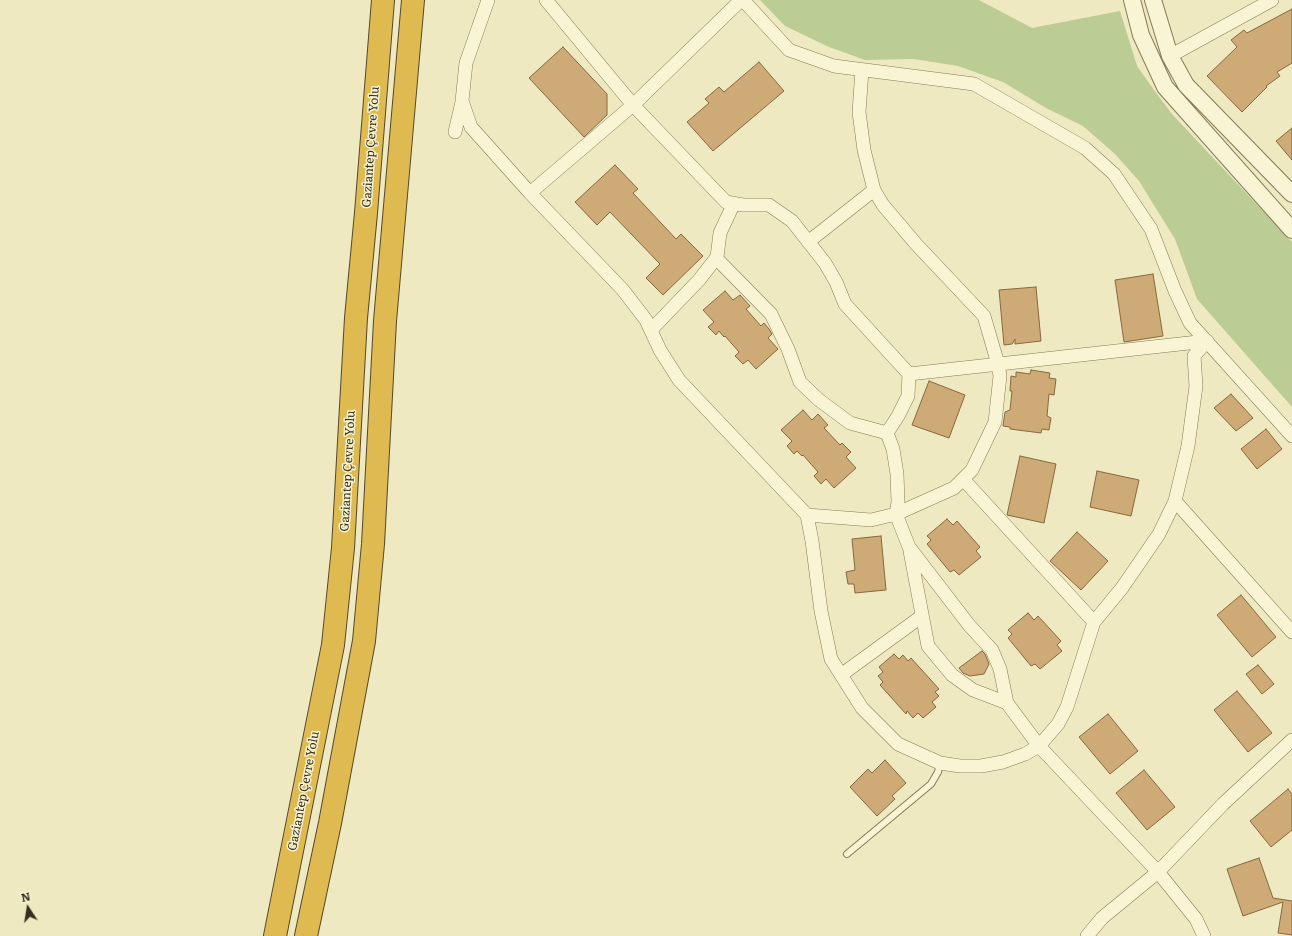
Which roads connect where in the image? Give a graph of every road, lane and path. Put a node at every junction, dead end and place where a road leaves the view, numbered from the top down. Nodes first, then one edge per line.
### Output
1 (383, 0) edge
2 (413, 0) edge
3 (488, 0) edge
4 (546, 0) edge
5 (742, 0) edge
6 (1132, 0) edge
7 (1153, 0) edge
8 (1272, 0) edge
9 (1170, 56) junction
10 (862, 70) junction
11 (462, 101) junction
12 (633, 105) junction
13 (455, 132) dead end
14 (874, 190) junction
15 (530, 193) junction
16 (1292, 194) edge
17 (734, 203) junction
18 (1292, 230) edge
19 (808, 242) junction
20 (716, 258) junction
21 (651, 330) junction
22 (1207, 341) junction
23 (998, 364) junction
24 (909, 374) junction
25 (887, 432) junction
26 (1292, 436) edge
27 (963, 479) junction
28 (1175, 502) junction
29 (896, 514) junction
30 (807, 515) junction
31 (909, 548) junction
32 (922, 616) junction
33 (1094, 622) junction
34 (1292, 632) edge
35 (841, 675) junction
36 (1007, 703) junction
37 (1292, 740) edge
38 (1039, 746) junction
39 (940, 763) junction
40 (847, 854) dead end
41 (1158, 872) junction
42 (314, 894) junction
43 (275, 936) edge
44 (306, 936) edge
45 (315, 936) edge
46 (1086, 936) edge
47 (1204, 936) edge

1 - 43 highway, Gaziantep Çevre Yolu
2 - 42 highway
3 - 11 street
4 - 12 street
5 - 10 street
5 - 12 street
6 - 18 street
7 - 9 street
8 - 9 street
9 - 16 street
10 - 14 street
10 - 22 street
11 - 13 street
11 - 15 street
12 - 15 street
12 - 17 street
14 - 19 street
14 - 23 street
15 - 21 street
17 - 19 street
17 - 20 street
19 - 24 street
20 - 21 street
20 - 25 street
21 - 30 street
22 - 23 street
22 - 26 street
22 - 28 street
23 - 24 street
23 - 27 street
24 - 25 street
25 - 29 street
27 - 29 street
27 - 33 street
28 - 33 street
28 - 34 street
29 - 30 street
29 - 31 street
30 - 35 street
31 - 32 street
31 - 36 street
32 - 35 street
32 - 36 street
33 - 38 street
35 - 39 street
36 - 38 street
37 - 41 street
38 - 39 street
38 - 41 street
39 - 40 lane
41 - 46 street
41 - 47 street
42 - 44 highway
42 - 45 highway

